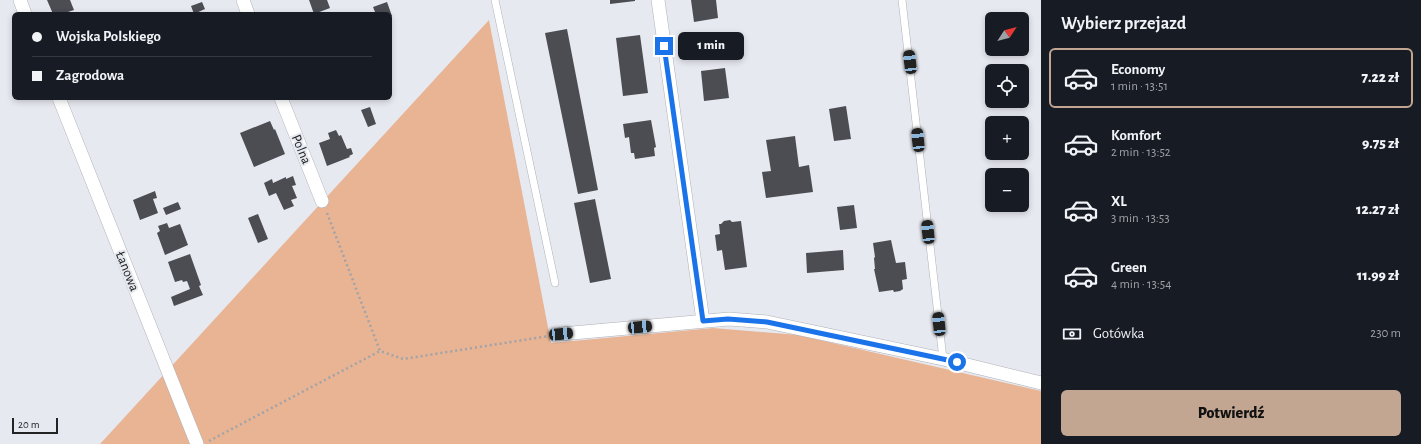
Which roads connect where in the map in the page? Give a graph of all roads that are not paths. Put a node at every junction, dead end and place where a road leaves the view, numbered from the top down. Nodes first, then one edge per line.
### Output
1 (20, 0) edge
2 (242, 0) edge
3 (495, 0) edge
4 (658, 0) edge
5 (902, 0) edge
6 (24, 12) edge
7 (247, 12) edge
8 (60, 100) edge
9 (282, 100) edge
10 (322, 201) road end
11 (555, 282) dead end
12 (703, 321) junction
13 (561, 334) road end
14 (944, 359) junction
15 (1041, 382) edge
16 (197, 444) edge

1 - 6 street
2 - 7 street
3 - 11 lane
4 - 12 street
5 - 14 lane
8 - 16 street, Łanowa
9 - 10 street, Polna
12 - 13 street
12 - 14 street
14 - 15 street

